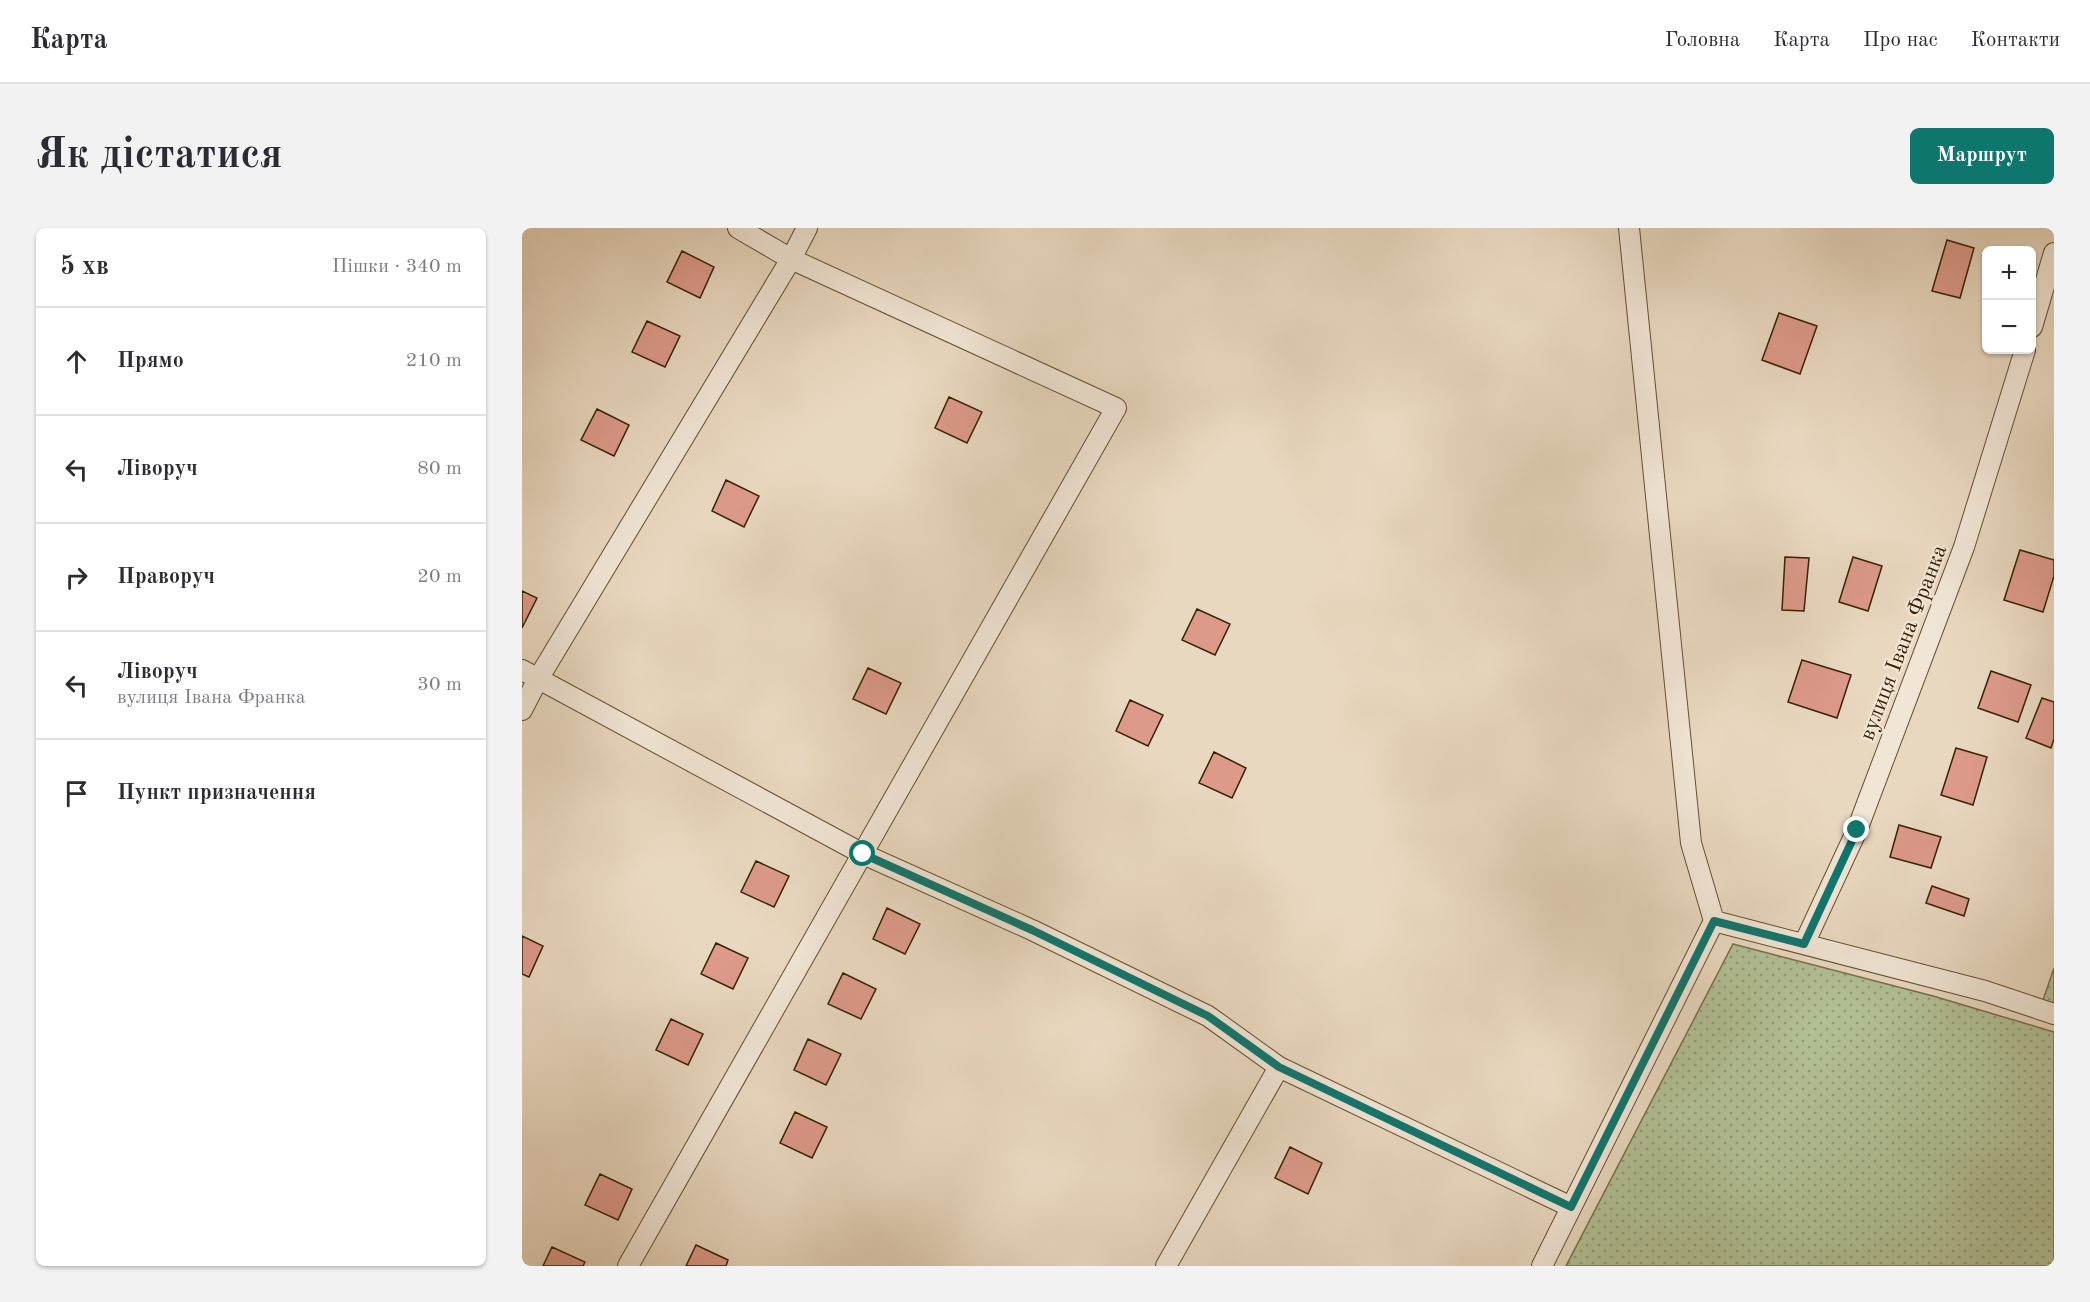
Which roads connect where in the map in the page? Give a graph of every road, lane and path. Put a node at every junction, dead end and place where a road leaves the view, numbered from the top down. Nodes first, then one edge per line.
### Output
1 (738, 228) edge
2 (807, 228) edge
3 (1629, 228) edge
4 (2054, 253) edge
5 (791, 259) junction
6 (2036, 311) edge
7 (2024, 354) edge
8 (530, 674) edge
9 (522, 710) edge
10 (863, 854) junction
11 (1714, 921) junction
12 (1804, 944) junction
13 (2054, 1014) edge
14 (1279, 1067) junction
15 (1571, 1207) junction
16 (628, 1266) edge
17 (1166, 1266) edge
18 (1542, 1266) edge

1 - 5 street
2 - 5 street
3 - 11 street
4 - 6 street
5 - 8 street
5 - 10 street
7 - 12 street, вулиця Івана Франка
8 - 9 street
8 - 10 street
10 - 14 street
10 - 16 street
11 - 12 street
11 - 15 street
12 - 13 street
14 - 15 street
14 - 17 street
15 - 18 street

